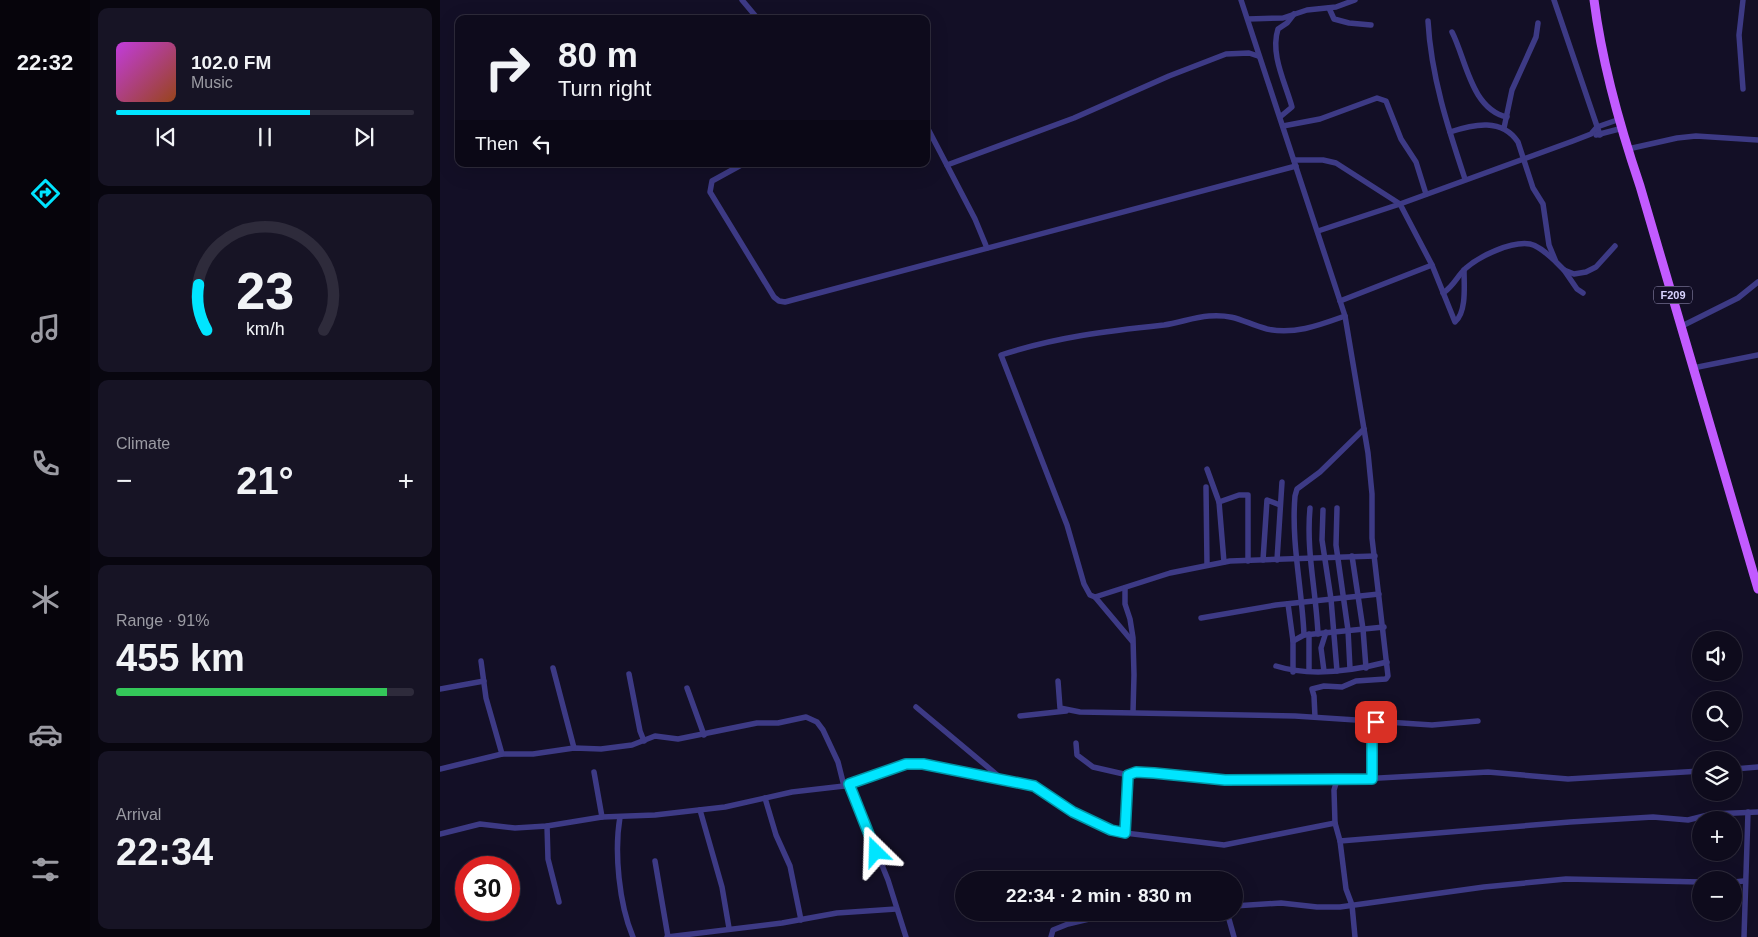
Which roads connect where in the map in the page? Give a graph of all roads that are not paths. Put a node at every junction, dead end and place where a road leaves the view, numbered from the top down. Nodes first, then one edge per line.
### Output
1 (742, 0) edge
2 (1241, 0) edge
3 (1355, 0) edge
4 (1554, 0) edge
5 (1594, 0) edge
6 (1743, 0) edge
7 (1329, 8) junction
8 (1294, 14) junction
9 (755, 15) edge
10 (1248, 19) junction
11 (1428, 21) dead end
12 (1538, 23) dead end
13 (1371, 25) dead end
14 (1452, 32) dead end
15 (1258, 56) junction
16 (1743, 89) dead end
17 (1507, 117) junction
18 (1280, 118) junction
19 (1622, 124) junction
20 (1283, 126) junction
21 (1597, 127) junction
22 (1504, 128) junction
23 (1450, 132) junction
24 (930, 133) edge
25 (1591, 134) junction
26 (1600, 135) junction
27 (1758, 140) edge
28 (1628, 150) junction
29 (1523, 158) junction
30 (1295, 163) junction
31 (947, 165) junction
32 (738, 167) edge
33 (1465, 180) junction
34 (1426, 194) junction
35 (1400, 204) junction
36 (1318, 231) junction
37 (1615, 246) dead end
38 (987, 248) junction
39 (1556, 262) junction
40 (1432, 265) junction
41 (1464, 270) junction
42 (1564, 270) junction
43 (1758, 282) edge
44 (1583, 293) dead end
45 (1443, 294) junction
46 (1340, 301) junction
47 (1345, 316) junction
48 (1682, 326) junction
49 (1758, 355) edge
50 (1693, 368) junction
51 (1364, 429) junction
52 (1207, 469) dead end
53 (1282, 482) dead end
54 (1206, 486) dead end
55 (1219, 502) junction
56 (1280, 505) junction
57 (1310, 508) dead end
58 (1337, 508) dead end
59 (1323, 510) dead end
60 (1352, 556) junction
61 (1375, 556) junction
62 (1338, 557) junction
63 (1325, 558) junction
64 (1309, 559) junction
65 (1263, 560) junction
66 (1277, 560) junction
67 (1297, 560) junction
68 (1248, 561) junction
69 (1224, 562) junction
70 (1207, 564) junction
71 (1125, 588) junction
72 (1758, 589) edge
73 (1379, 594) junction
74 (1095, 597) junction
75 (1358, 597) junction
76 (1344, 598) junction
77 (1331, 599) junction
78 (1317, 601) junction
79 (1303, 603) junction
80 (1288, 604) junction
81 (1201, 618) dead end
82 (1384, 626) junction
83 (1363, 629) junction
84 (1348, 630) junction
85 (1292, 631) junction
86 (1333, 631) junction
87 (1326, 632) junction
88 (1318, 634) junction
89 (1306, 635) junction
90 (1132, 641) junction
91 (1293, 641) junction
92 (481, 661) dead end
93 (1387, 662) junction
94 (1276, 666) dead end
95 (554, 668) dead end
96 (1366, 668) junction
97 (1350, 669) junction
98 (1309, 671) junction
99 (1324, 671) junction
100 (1337, 671) junction
101 (1293, 672) junction
102 (629, 674) dead end
103 (484, 681) junction
104 (1058, 681) dead end
105 (440, 688) edge
106 (687, 688) dead end
107 (916, 707) dead end
108 (1066, 711) junction
109 (1133, 712) junction
110 (1020, 716) dead end
111 (1315, 718) junction
112 (1478, 721) dead end
113 (1376, 722) junction
114 (704, 735) junction
115 (644, 741) junction
116 (1076, 743) dead end
117 (574, 748) junction
118 (502, 754) junction
119 (1758, 767) edge
120 (1742, 768) edge
121 (440, 769) edge
122 (594, 772) dead end
123 (1692, 772) edge
124 (1128, 775) junction
125 (1372, 779) junction
126 (1337, 780) junction
127 (1006, 781) junction
128 (847, 785) junction
129 (766, 798) junction
130 (700, 810) junction
131 (1748, 812) junction
132 (1758, 812) edge
133 (602, 817) junction
134 (620, 817) junction
135 (1335, 824) junction
136 (548, 826) junction
137 (1125, 833) junction
138 (440, 834) edge
139 (1340, 841) junction
140 (655, 861) dead end
141 (1744, 881) joint
142 (1692, 882) edge
143 (559, 902) dead end
144 (1243, 905) edge
145 (1352, 906) junction
146 (896, 909) junction
147 (801, 920) junction
148 (1080, 921) edge
149 (1230, 921) edge
150 (729, 928) junction
151 (633, 937) edge
152 (667, 937) edge
153 (906, 937) edge
154 (1051, 937) edge
155 (1234, 937) edge
156 (1354, 937) edge
157 (1745, 937) edge

1 - 9 street
2 - 10 street
3 - 7 street
4 - 21 street
5 - 19 main road, F209
6 - 16 street
7 - 8 street
7 - 13 street
8 - 10 street
8 - 18 street
10 - 15 street
11 - 23 street
12 - 17 street
14 - 17 street
15 - 18 street
15 - 31 street
17 - 22 street
18 - 20 street
19 - 21 street
19 - 26 street
19 - 28 main road, F209
20 - 30 street
20 - 34 street
21 - 25 street
21 - 26 street
22 - 23 street
22 - 29 street
23 - 33 street
24 - 31 street
25 - 26 street
25 - 29 street
27 - 28 street
28 - 48 main road, F209
29 - 33 street
29 - 39 street
30 - 35 street
30 - 36 street
30 - 38 street
31 - 38 street
32 - 38 street
33 - 34 street
34 - 35 street
35 - 36 street
35 - 40 street
36 - 46 street
37 - 42 street
39 - 41 street
39 - 42 street
40 - 45 street
40 - 46 street
41 - 45 street
41 - 45 street
42 - 44 street
43 - 48 street
46 - 47 street
47 - 51 street
47 - 74 street
48 - 50 main road, F209
49 - 50 street
50 - 72 main road, F209
51 - 61 street
51 - 67 street
52 - 55 street
53 - 56 street
54 - 70 street
55 - 68 street
55 - 69 street
56 - 65 street
56 - 66 street
57 - 64 street
58 - 62 street
59 - 63 street
60 - 61 street
60 - 62 street
60 - 75 street
61 - 73 street
62 - 63 street
62 - 76 street
63 - 64 street
63 - 77 street
64 - 67 street
64 - 78 street
65 - 66 street
65 - 68 street
66 - 67 street
67 - 79 street
68 - 69 street
69 - 70 street
70 - 71 street
71 - 74 street
71 - 90 street
73 - 75 street
73 - 82 street
74 - 90 street
75 - 76 street
75 - 83 street
76 - 77 street
76 - 84 street
77 - 78 street
77 - 86 street
78 - 79 street
78 - 88 street
79 - 80 street
79 - 89 street
80 - 81 street
80 - 85 street
82 - 83 street
82 - 93 street
83 - 84 street
83 - 96 street
84 - 86 street
84 - 97 street
85 - 89 street
85 - 91 street
86 - 87 street
86 - 100 street
87 - 88 street
87 - 99 street
88 - 89 street
89 - 91 street
89 - 98 street
90 - 109 street
91 - 101 street
92 - 103 street
93 - 96 street
93 - 111 street
94 - 101 street
95 - 117 street
96 - 97 street
97 - 100 street
98 - 99 street
98 - 101 street
99 - 100 street
102 - 115 street
103 - 105 street
103 - 118 street
104 - 108 street
106 - 114 street
107 - 127 street
108 - 109 street
108 - 110 street
109 - 111 street
111 - 113 street
112 - 113 street
113 - 125 street
114 - 115 street
114 - 128 street
115 - 117 street
116 - 124 street
117 - 118 street
118 - 121 street
119 - 120 street
122 - 133 street
123 - 125 street
124 - 126 street
124 - 137 street
125 - 126 street
126 - 135 street
127 - 128 street
127 - 137 street
128 - 129 street
128 - 146 street
129 - 130 street
129 - 147 street
130 - 134 street
130 - 150 street
131 - 132 street
131 - 139 street
131 - 141 street
133 - 134 street
133 - 136 street
134 - 151 street
135 - 137 street
135 - 139 street
136 - 138 street
136 - 143 street
139 - 145 street
140 - 152 street
141 - 157 street
142 - 145 street
144 - 145 street
145 - 156 street
146 - 147 street
146 - 153 street
147 - 150 street
148 - 154 street
149 - 155 street
150 - 152 street

